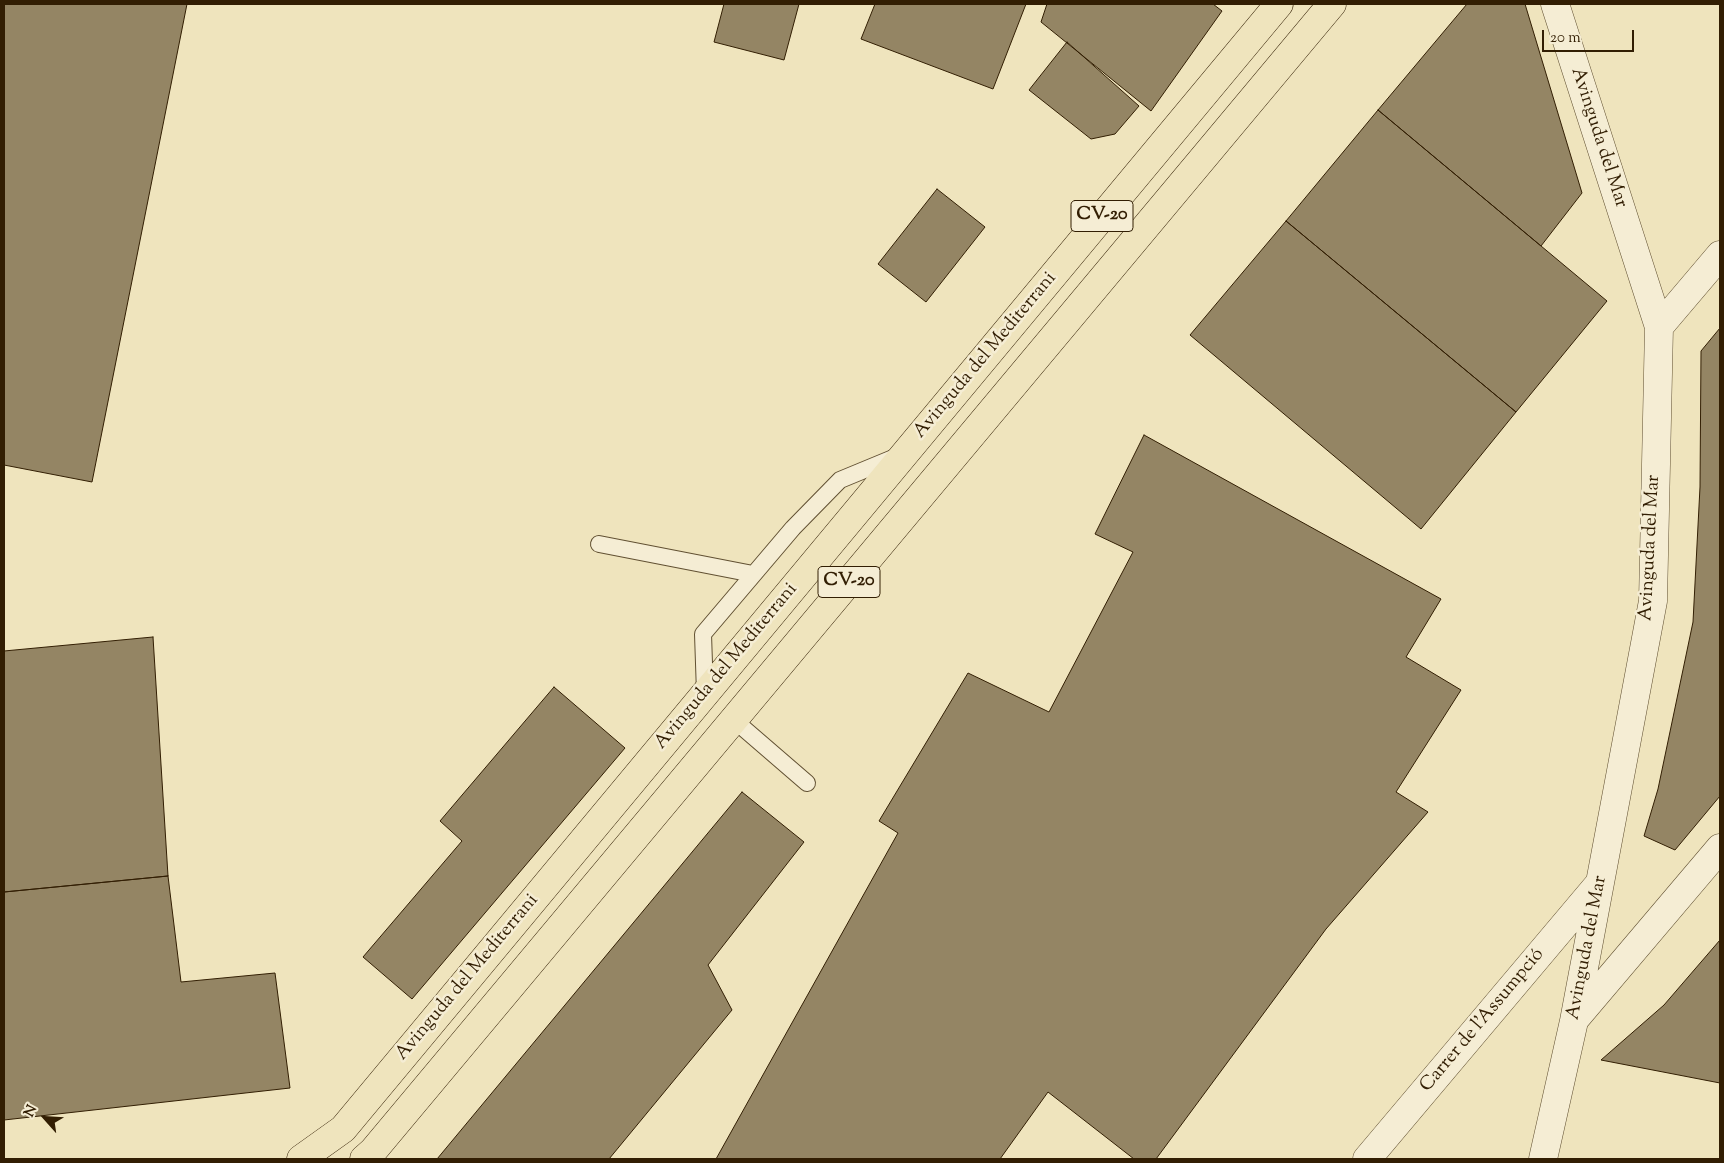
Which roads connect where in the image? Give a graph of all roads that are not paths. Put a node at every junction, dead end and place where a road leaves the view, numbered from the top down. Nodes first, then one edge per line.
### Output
1 (1279, 4) edge
2 (1332, 4) edge
3 (1555, 4) edge
4 (1720, 255) edge
5 (1659, 327) junction
6 (905, 454) junction
7 (599, 544) dead end
8 (753, 574) junction
9 (705, 693) junction
10 (734, 720) junction
11 (807, 783) dead end
12 (1720, 848) edge
13 (1600, 883) junction
14 (1574, 1020) junction
15 (301, 1159) edge
16 (364, 1159) edge
17 (1367, 1159) edge
18 (1543, 1159) edge

1 - 6 main road, Avinguda del Mediterrani / CV-20
2 - 10 main road, Avinguda del Mediterrani / CV-20
3 - 5 street, Avinguda del Mar
4 - 5 street
5 - 13 street, Avinguda del Mar
6 - 8 lane
6 - 9 main road, Avinguda del Mediterrani / CV-20
7 - 8 lane
8 - 9 lane
9 - 15 main road, Avinguda del Mediterrani / CV-20
10 - 11 lane
10 - 16 main road, Avinguda del Mediterrani / CV-20
12 - 14 street
13 - 14 street, Avinguda del Mar
13 - 17 street, Carrer de l'Assumpció
14 - 18 street, Avinguda del Mar

